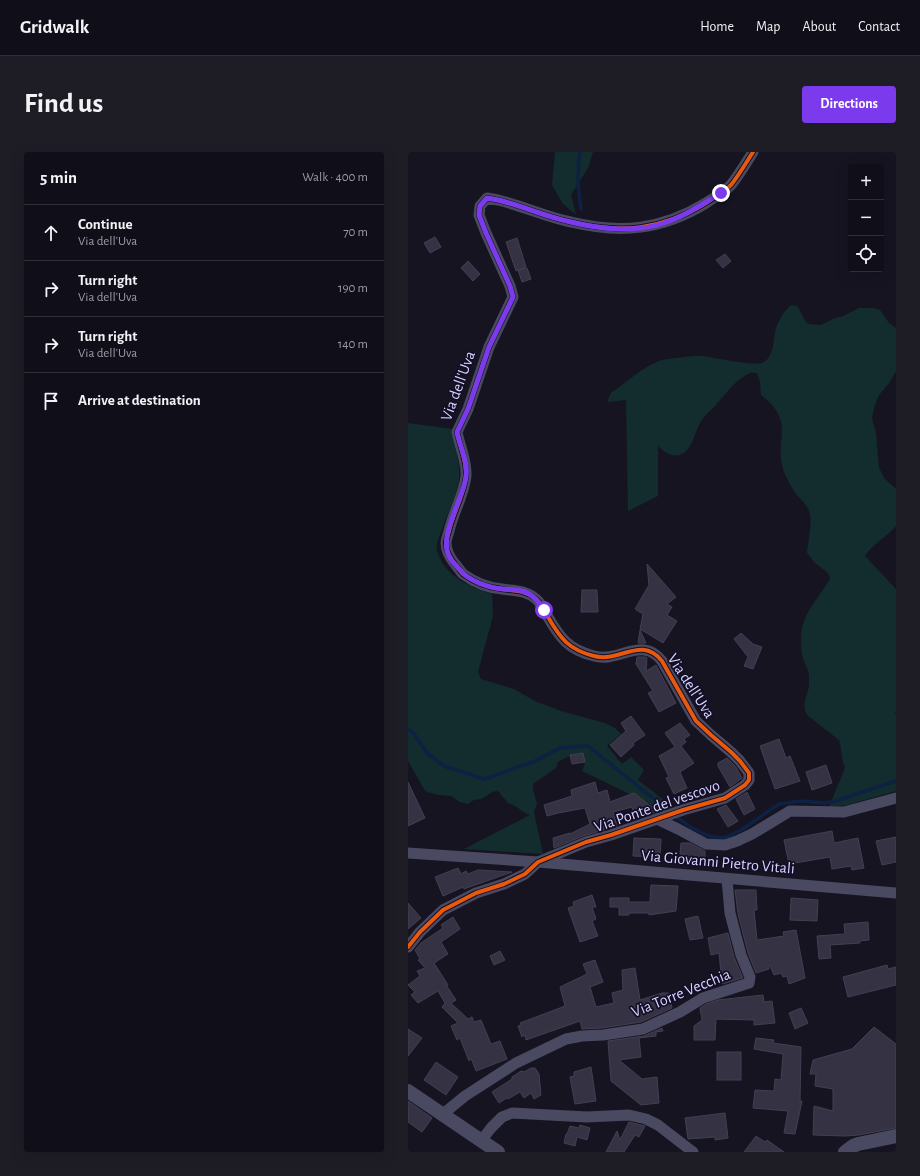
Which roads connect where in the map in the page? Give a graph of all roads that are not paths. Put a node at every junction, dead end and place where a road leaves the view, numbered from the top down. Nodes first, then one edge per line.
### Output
1 (753, 152) edge
2 (749, 780) joint
3 (896, 798) edge
4 (659, 818) junction
5 (408, 853) edge
6 (538, 862) junction
7 (727, 879) junction
8 (896, 893) edge
9 (408, 947) edge
10 (408, 1091) edge
11 (443, 1114) junction
12 (896, 1136) edge
13 (481, 1141) junction
14 (498, 1152) edge
15 (693, 1152) edge
16 (845, 1152) edge

1 - 2 street, Via dell'Uva
2 - 4 street, Via Ponte del vescovo
3 - 4 street
4 - 6 street, Via Ponte del vescovo
5 - 6 street, Via Giovanni Pietro Vitali
6 - 7 street, Via Giovanni Pietro Vitali
6 - 9 street, Via Ponte del vescovo
7 - 8 street, Via Giovanni Pietro Vitali
7 - 11 street, Via Torre Vecchia
10 - 11 street
11 - 13 street
12 - 16 street
13 - 14 street
13 - 15 street

